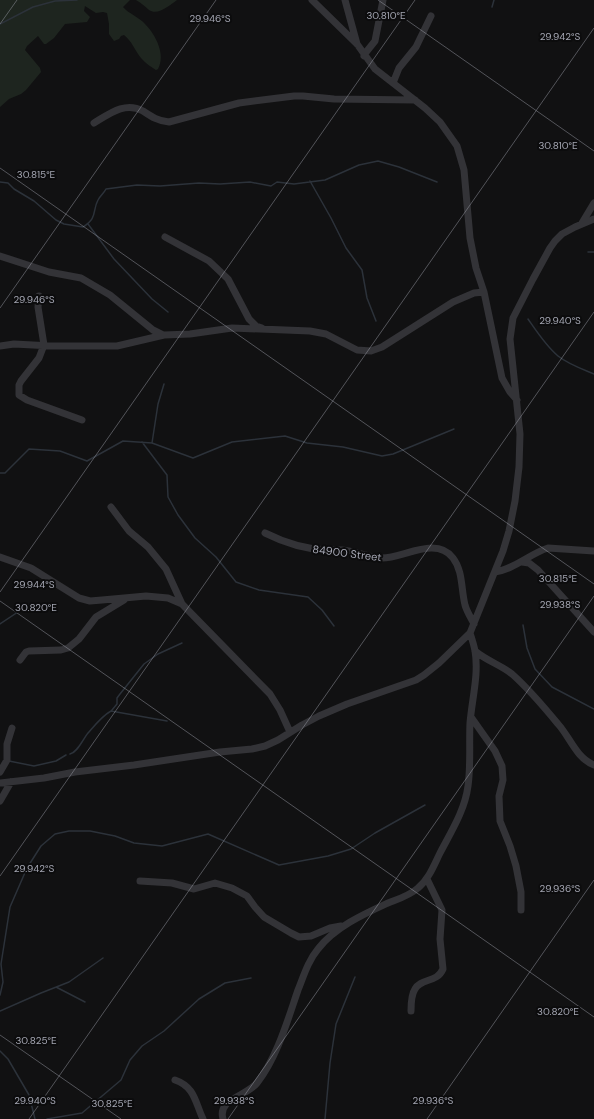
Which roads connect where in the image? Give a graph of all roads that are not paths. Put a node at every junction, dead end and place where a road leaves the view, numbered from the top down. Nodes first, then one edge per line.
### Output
1 (312, 0) edge
2 (345, 0) edge
3 (383, 0) edge
4 (431, 16) dead end
5 (357, 44) junction
6 (364, 56) junction
7 (393, 83) junction
8 (416, 100) junction
9 (94, 123) dead end
10 (594, 203) edge
11 (594, 220) edge
12 (582, 224) junction
13 (165, 237) dead end
14 (0, 256) edge
15 (484, 292) junction
16 (39, 296) dead end
17 (264, 329) junction
18 (164, 335) junction
19 (44, 345) junction
20 (0, 346) edge
21 (517, 400) junction
22 (82, 420) dead end
23 (111, 507) dead end
24 (265, 533) dead end
25 (594, 551) edge
26 (0, 557) edge
27 (522, 562) junction
28 (495, 572) junction
29 (127, 598) junction
30 (182, 604) junction
31 (474, 624) junction
32 (594, 632) edge
33 (470, 633) junction
34 (475, 651) junction
35 (20, 660) dead end
36 (471, 717) junction
37 (12, 728) dead end
38 (290, 732) junction
39 (594, 765) edge
40 (0, 772) edge
41 (11, 782) junction
42 (0, 783) edge
43 (0, 801) edge
44 (427, 879) junction
45 (140, 881) dead end
46 (521, 910) dead end
47 (347, 924) junction
48 (411, 1011) dead end
49 (175, 1080) dead end
50 (203, 1119) edge
51 (223, 1119) edge

1 - 5 street
2 - 5 street
3 - 6 street
4 - 7 street
5 - 6 street
6 - 7 street
7 - 8 street
8 - 9 street
8 - 15 street
10 - 12 street
11 - 12 street
12 - 21 street
13 - 17 street
14 - 18 street
15 - 17 street
15 - 21 street
16 - 19 street
17 - 18 street
18 - 19 street
19 - 20 street
19 - 22 street
21 - 28 street
23 - 30 street
24 - 31 street, 84900 Street
25 - 27 street
26 - 29 street
27 - 28 street
27 - 32 street
28 - 31 street
29 - 30 street
29 - 35 street
30 - 38 street
31 - 33 street
33 - 34 street
33 - 38 street
34 - 36 street
34 - 39 street
36 - 44 street
36 - 46 street
37 - 40 street
38 - 41 street
41 - 42 street
41 - 43 street
44 - 47 street
44 - 48 street
45 - 47 street
47 - 51 street
49 - 50 street

